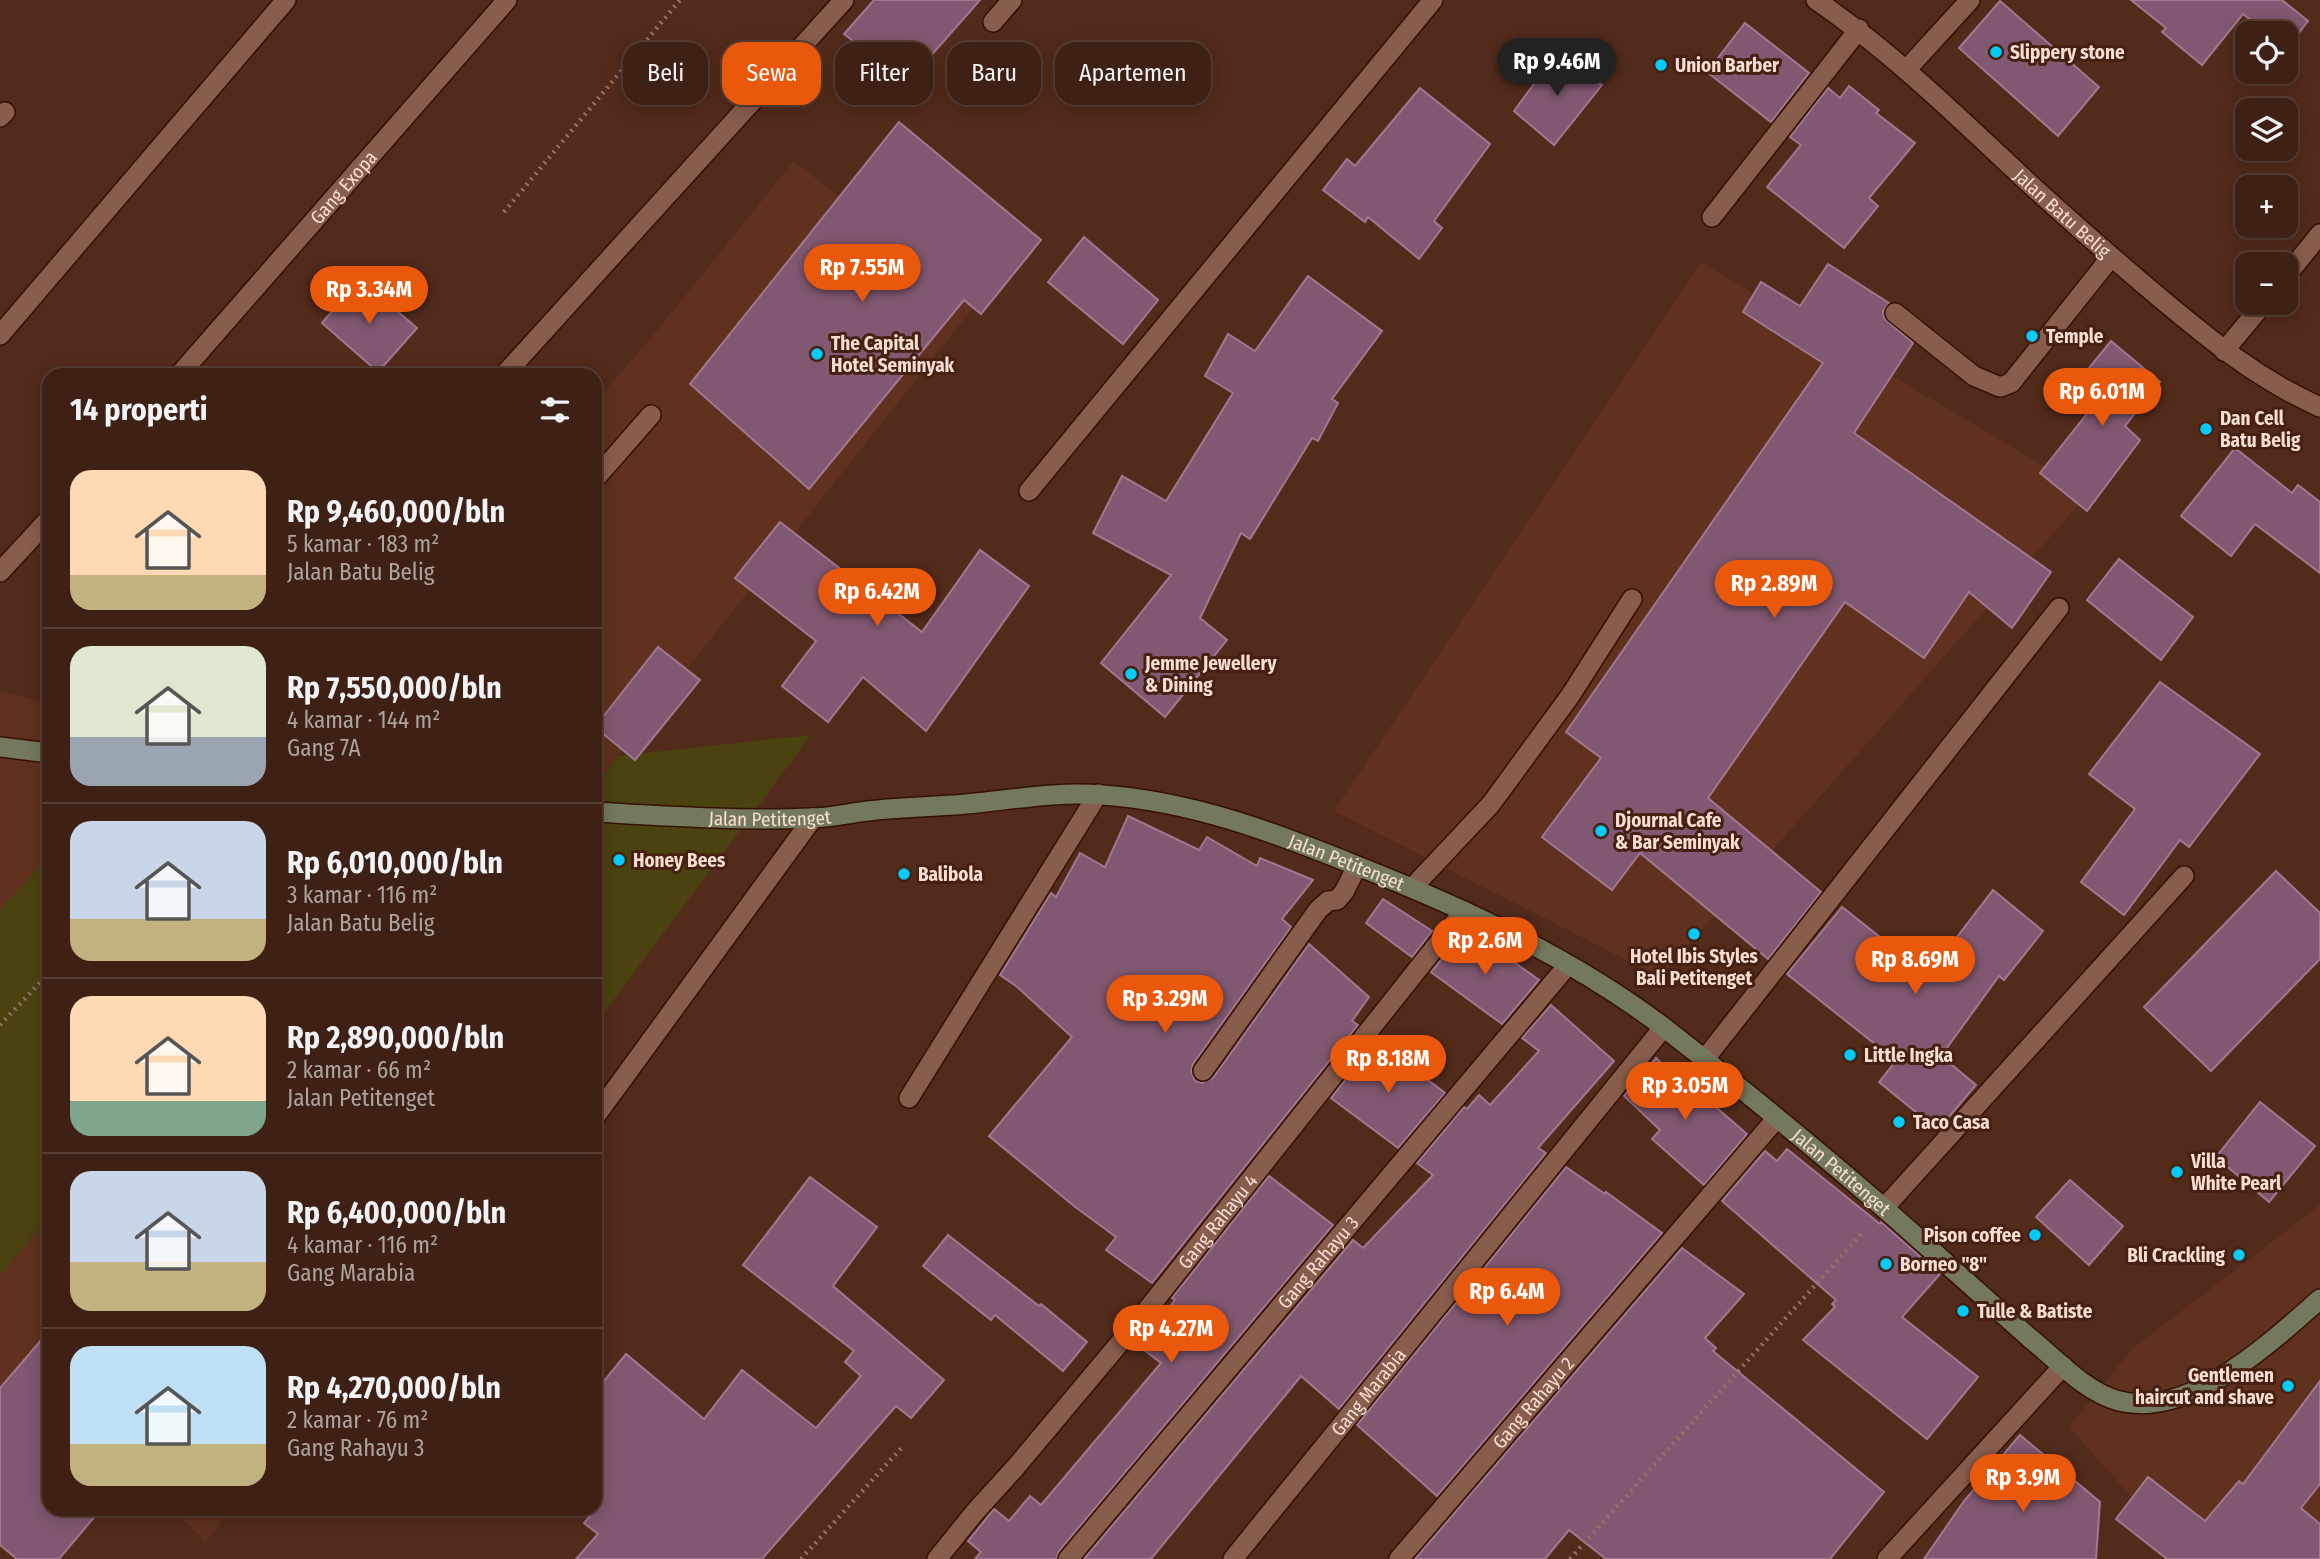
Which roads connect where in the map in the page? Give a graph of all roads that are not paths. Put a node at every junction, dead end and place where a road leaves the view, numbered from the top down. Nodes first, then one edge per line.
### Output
1 (286, 0) edge
2 (507, 0) edge
3 (844, 0) edge
4 (1012, 0) edge
5 (1433, 0) edge
6 (1816, 0) edge
7 (1970, 0) edge
8 (993, 22) dead end
9 (1859, 29) junction
10 (1907, 69) junction
11 (1712, 217) dead end
12 (2320, 234) edge
13 (2111, 257) junction
14 (2298, 261) edge
15 (1895, 313) dead end
16 (2253, 315) edge
17 (0, 335) edge
18 (2224, 351) junction
19 (185, 368) edge
20 (510, 368) edge
21 (2320, 407) edge
22 (651, 415) dead end
23 (602, 471) edge
24 (1029, 491) dead end
25 (42, 527) edge
26 (0, 572) edge
27 (1632, 598) dead end
28 (2059, 608) dead end
29 (0, 747) edge
30 (42, 752) edge
31 (1098, 794) junction
32 (602, 812) edge
33 (814, 818) junction
34 (1357, 866) junction
35 (2183, 876) dead end
36 (1412, 887) junction
37 (1464, 911) junction
38 (1568, 965) junction
39 (1663, 1028) junction
40 (1704, 1060) junction
41 (1203, 1071) dead end
42 (909, 1098) dead end
43 (602, 1106) edge
44 (1776, 1119) junction
45 (1884, 1208) junction
46 (2320, 1299) edge
47 (2063, 1366) junction
48 (937, 1559) edge
49 (1068, 1559) edge
50 (1233, 1559) edge
51 (1399, 1559) edge
52 (1887, 1559) edge

1 - 17 street
2 - 19 street, Gang Exopa
3 - 20 street
4 - 8 street
5 - 24 street
6 - 9 street, Jalan Batu Belig
7 - 10 street
9 - 10 street, Jalan Batu Belig
9 - 11 street
10 - 13 street, Jalan Batu Belig
12 - 14 street
13 - 15 street
13 - 18 street, Jalan Batu Belig
16 - 18 street
18 - 21 street, Jalan Batu Belig
22 - 23 street
25 - 26 street
27 - 36 street
28 - 40 street
29 - 30 main road
31 - 33 main road, Jalan Petitenget
31 - 34 main road, Jalan Petitenget
31 - 42 street
32 - 33 main road, Jalan Petitenget
33 - 43 street
34 - 36 main road, Jalan Petitenget
34 - 41 street
35 - 45 street
36 - 37 main road, Jalan Petitenget
37 - 38 main road, Jalan Petitenget
37 - 48 street, Gang Rahayu 4
38 - 39 main road, Jalan Petitenget
38 - 49 street, Gang Rahayu 3
39 - 40 main road, Jalan Petitenget
39 - 50 street, Gang Marabia
40 - 44 main road, Jalan Petitenget
44 - 45 main road, Jalan Petitenget
44 - 51 street, Gang Rahayu 2
45 - 47 main road, Jalan Petitenget
46 - 47 main road, Jalan Petitenget
47 - 52 street

